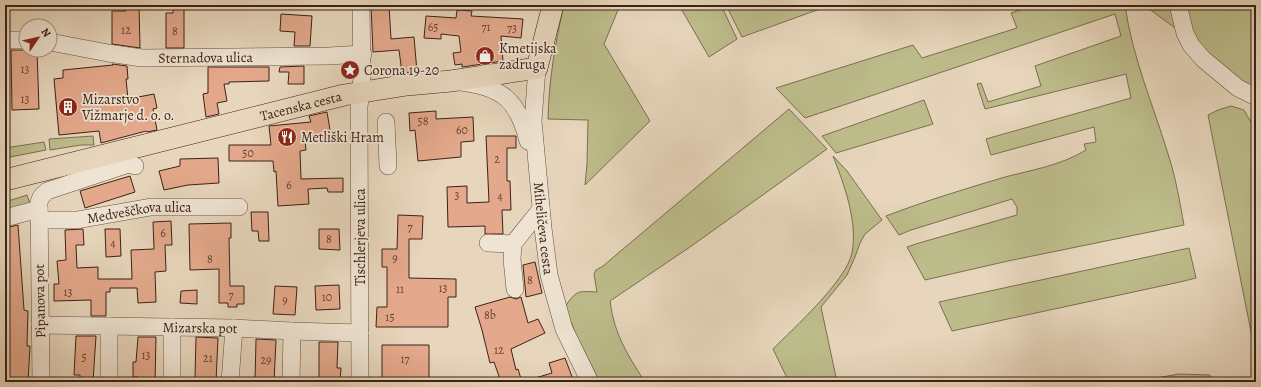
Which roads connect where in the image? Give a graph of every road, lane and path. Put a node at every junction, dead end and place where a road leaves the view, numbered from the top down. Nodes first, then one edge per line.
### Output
1 (361, 5) edge
2 (553, 5) edge
3 (1178, 5) edge
4 (5, 40) edge
5 (18, 40) edge
6 (58, 44) edge
7 (363, 54) junction
8 (537, 68) junction
9 (451, 81) junction
10 (361, 92) junction
11 (1256, 97) edge
12 (360, 138) junction
13 (135, 166) dead end
14 (388, 166) dead end
15 (5, 180) edge
16 (539, 182) junction
17 (239, 207) dead end
18 (541, 209) junction
19 (39, 214) junction
20 (5, 218) edge
21 (488, 243) dead end
22 (513, 244) junction
23 (515, 288) dead end
24 (40, 326) junction
25 (109, 326) junction
26 (172, 327) junction
27 (234, 328) junction
28 (292, 331) junction
29 (360, 333) junction
30 (41, 382) edge
31 (109, 382) edge
32 (172, 382) edge
33 (230, 382) edge
34 (291, 382) edge
35 (360, 382) edge
36 (590, 382) edge

1 - 7 street, Tischlerjeva ulica
2 - 8 main road
3 - 11 street
4 - 5 street
6 - 7 street, Sternadova ulica
7 - 10 street, Tischlerjeva ulica
8 - 9 main road, Tacenska cesta
8 - 16 street, Miheličeva cesta
9 - 10 main road, Tacenska cesta
9 - 16 street
10 - 12 street, Tischlerjeva ulica
10 - 15 main road, Tacenska cesta
12 - 14 street
12 - 29 street, Tischlerjeva ulica
13 - 19 street
16 - 18 street, Miheličeva cesta
17 - 19 street, Medveščkova ulica
18 - 22 street
18 - 36 street, Miheličeva cesta
19 - 20 street, Medveščkova ulica
19 - 24 street, Pipanova pot
21 - 22 street
22 - 23 street
24 - 25 street, Mizarska pot
24 - 30 street, Pipanova pot
25 - 26 street, Mizarska pot
25 - 31 street
26 - 27 street, Mizarska pot
26 - 32 street
27 - 28 street, Mizarska pot
27 - 33 street
28 - 29 street, Mizarska pot
28 - 34 street
29 - 35 street, Tischlerjeva ulica

